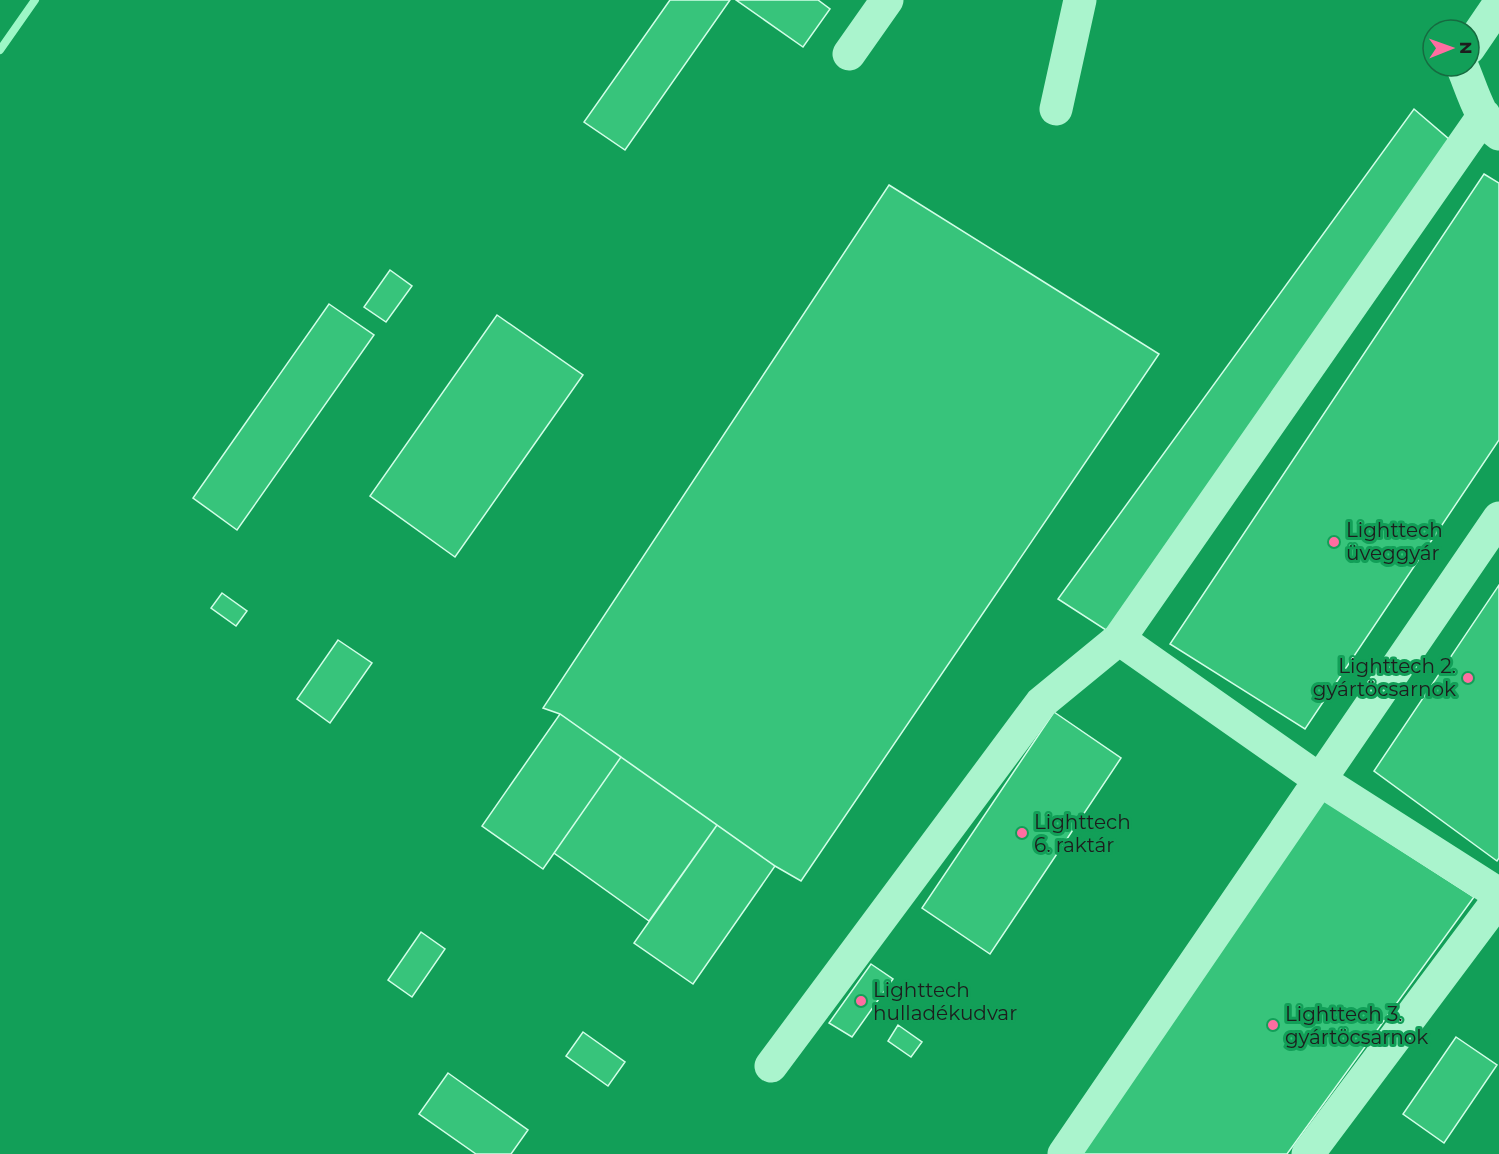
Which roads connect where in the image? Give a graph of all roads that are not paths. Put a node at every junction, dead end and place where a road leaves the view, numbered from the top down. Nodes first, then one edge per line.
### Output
1 (887, 0) edge
2 (1080, 0) edge
3 (1499, 4) edge
4 (1481, 30) edge
5 (849, 54) dead end
6 (1468, 78) edge
7 (1056, 109) dead end
8 (1492, 124) edge
9 (1499, 518) edge
10 (1119, 639) junction
11 (1320, 780) junction
12 (1499, 897) edge
13 (771, 1066) dead end
14 (1064, 1154) edge
15 (1308, 1154) edge

1 - 5 street
2 - 7 street
3 - 4 street
6 - 8 street
8 - 10 street
9 - 11 street
10 - 11 street
10 - 13 street
11 - 12 street
11 - 14 street
12 - 15 street

